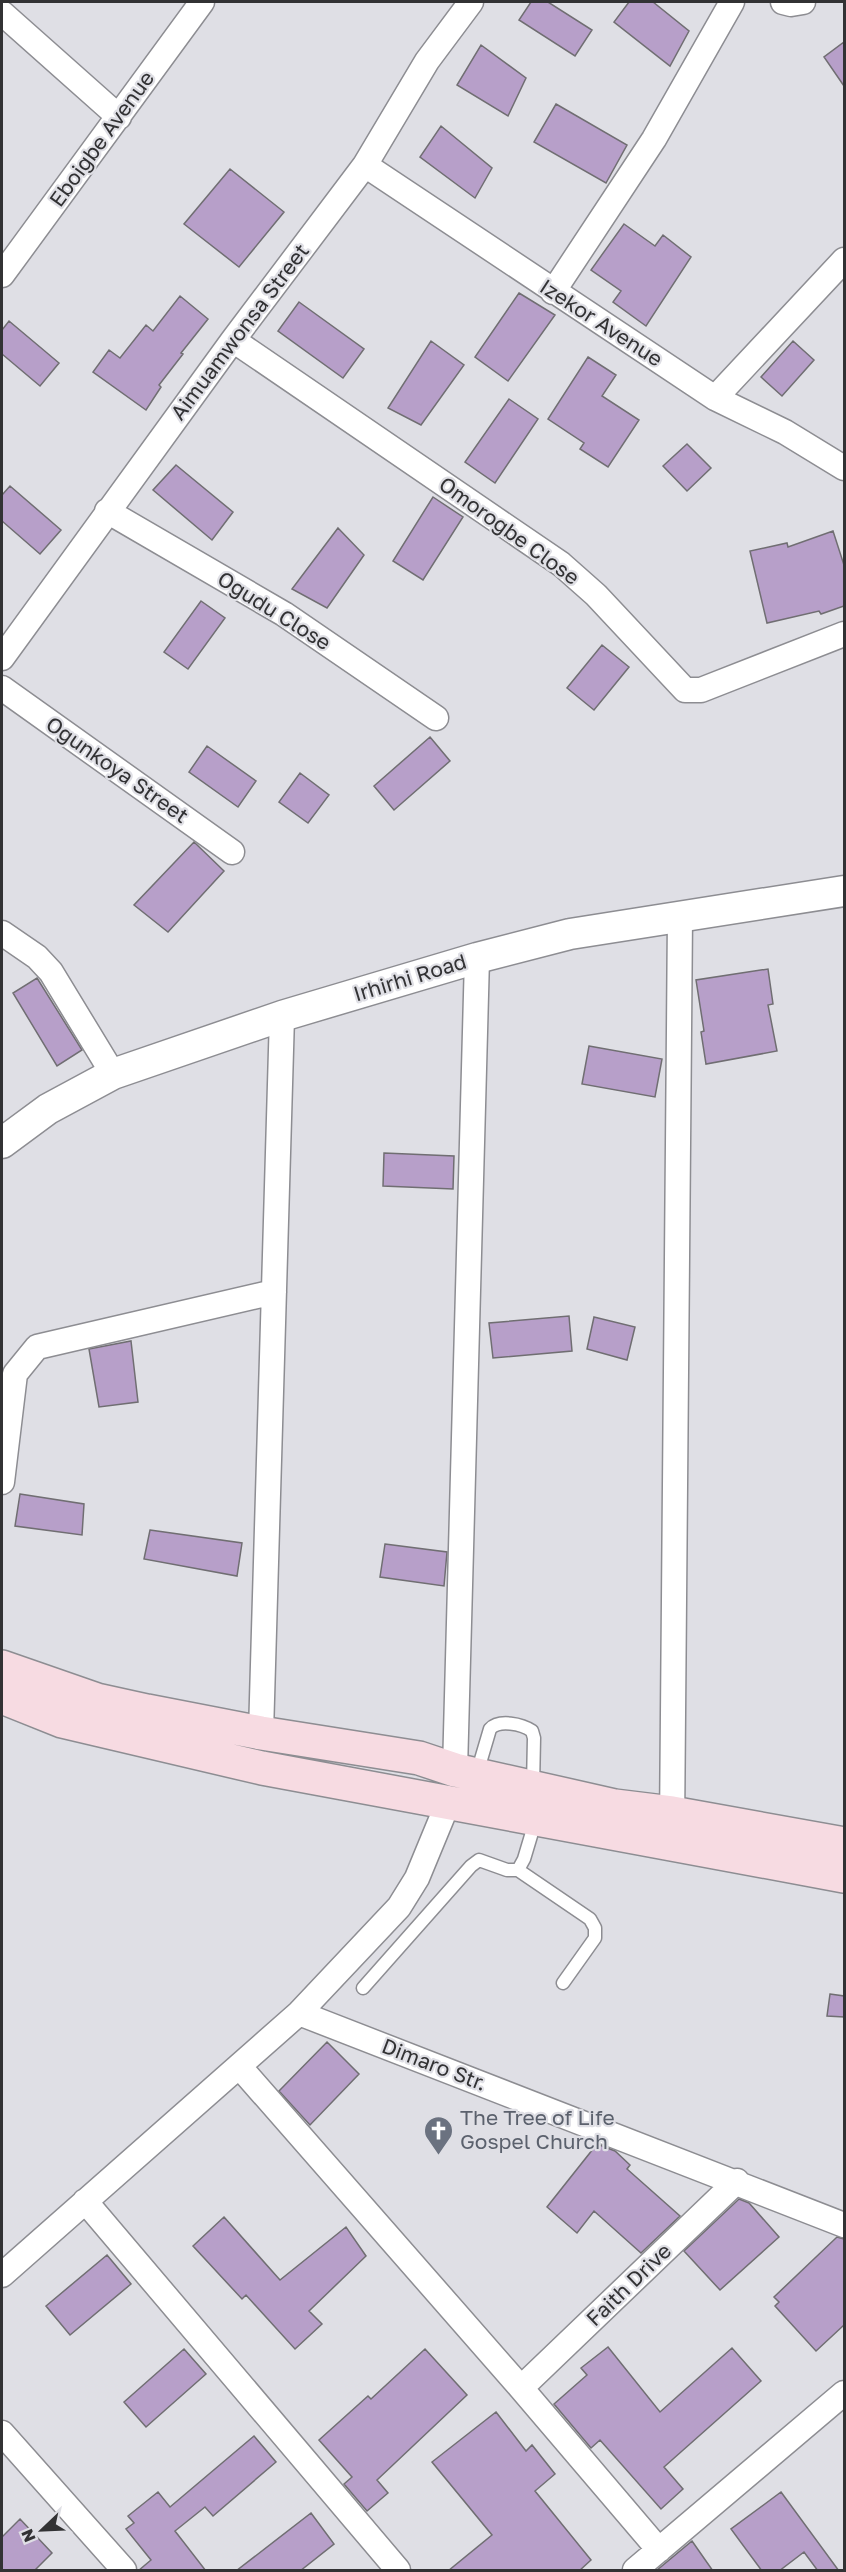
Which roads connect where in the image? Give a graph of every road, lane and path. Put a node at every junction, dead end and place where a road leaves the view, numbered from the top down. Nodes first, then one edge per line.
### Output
1 (202, 2) edge
2 (471, 2) edge
3 (732, 2) edge
4 (783, 2) edge
5 (803, 2) edge
6 (2, 13) edge
7 (119, 117) junction
8 (365, 165) junction
9 (844, 260) edge
10 (2, 275) edge
11 (554, 292) junction
12 (233, 340) junction
13 (716, 398) junction
14 (844, 468) edge
15 (107, 511) junction
16 (844, 634) edge
17 (2, 658) edge
18 (2, 688) edge
19 (436, 718) dead end
20 (232, 852) dead end
21 (844, 891) edge
22 (680, 916) junction
23 (2, 933) edge
24 (477, 958) junction
25 (282, 1016) junction
26 (113, 1074) junction
27 (2, 1143) edge
28 (274, 1292) junction
29 (2, 1482) edge
30 (2, 1667) edge
31 (2, 1697) edge
32 (261, 1733) junction
33 (466, 1772) junction
34 (448, 1803) junction
35 (534, 1803) junction
36 (672, 1828) junction
37 (844, 1844) edge
38 (518, 1870) junction
39 (844, 1876) edge
40 (563, 1983) dead end
41 (363, 1988) dead end
42 (299, 2013) junction
43 (239, 2066) junction
44 (736, 2181) junction
45 (85, 2201) junction
46 (844, 2225) edge
47 (2, 2275) edge
48 (521, 2388) junction
49 (844, 2393) edge
50 (2, 2433) edge
51 (659, 2550) junction
52 (124, 2571) edge
53 (398, 2571) edge
54 (635, 2571) edge

1 - 7 street, Eboigbe Avenue
2 - 8 street, Aimuamwonsa Street
3 - 11 street
4 - 5 street
6 - 7 street
7 - 10 street, Eboigbe Avenue
8 - 11 street, Izekor Avenue
8 - 12 street, Aimuamwonsa Street
9 - 13 street
11 - 13 street, Izekor Avenue
12 - 15 street, Aimuamwonsa Street
12 - 16 street, Omorogbe Close
13 - 14 street, Izekor Avenue
15 - 17 street, Aimuamwonsa Street
15 - 19 street, Ogudu Close
18 - 20 street, Ogunkoya Street
21 - 22 street, Irhirhi Road
22 - 24 street, Irhirhi Road
22 - 36 street
23 - 26 street
24 - 25 street, Irhirhi Road
24 - 33 street
25 - 26 street, Irhirhi Road
25 - 28 street
26 - 27 street, Irhirhi Road
28 - 29 street
28 - 32 street
30 - 32 main road
31 - 34 main road
32 - 33 main road
33 - 35 main road
33 - 35 lane
34 - 35 main road
34 - 42 street
35 - 36 main road
35 - 38 lane
36 - 37 main road
36 - 39 main road
38 - 40 lane
38 - 41 lane
42 - 43 street
42 - 44 street, Dimaro Str.
43 - 45 street
43 - 48 street
44 - 46 street, Dimaro Str.
44 - 48 street, Faith Drive
45 - 47 street
45 - 53 street
48 - 51 street
49 - 51 street
50 - 52 street
51 - 54 street

